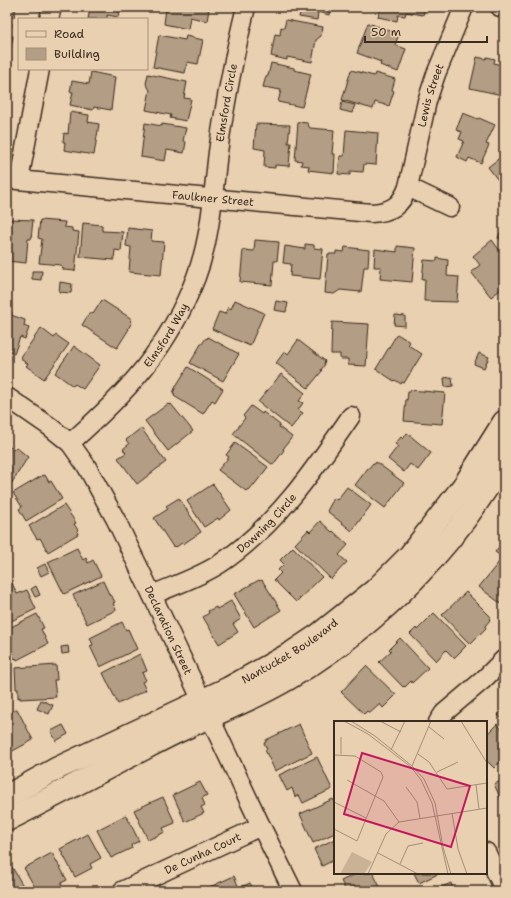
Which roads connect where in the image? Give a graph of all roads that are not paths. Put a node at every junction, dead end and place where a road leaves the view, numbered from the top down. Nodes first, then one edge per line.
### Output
1 (52, 7) edge
2 (246, 7) edge
3 (464, 7) edge
4 (500, 7) edge
5 (504, 8) edge
6 (49, 18) edge
7 (40, 70) edge
8 (13, 180) edge
9 (408, 187) junction
10 (212, 199) junction
11 (450, 207) dead end
12 (7, 397) edge
13 (351, 416) dead end
14 (504, 422) edge
15 (70, 443) junction
16 (504, 460) edge
17 (152, 595) junction
18 (504, 659) edge
19 (206, 709) junction
20 (439, 721) edge
21 (7, 796) edge
22 (7, 820) edge
23 (261, 826) junction
24 (487, 854) edge
25 (504, 889) edge
26 (122, 891) edge
27 (293, 891) edge

1 - 6 street
2 - 10 street, Elmsford Circle
3 - 9 street, Lewis Street
4 - 5 street
7 - 8 street
8 - 10 street, Faulkner Street
9 - 10 street, Faulkner Street
9 - 11 street
10 - 15 street, Elmsford Way
12 - 15 street, Declaration Street
13 - 17 street, Downing Circle
14 - 19 street, Nantucket Boulevard
15 - 17 street, Declaration Street
16 - 19 street, Nantucket Boulevard
17 - 19 street, Declaration Street
18 - 20 street
19 - 21 street, Nantucket Boulevard
19 - 22 street, Nantucket Boulevard
19 - 23 street, Declaration Street
23 - 26 street, De Cunha Court
23 - 27 street, Declaration Street
24 - 25 street

